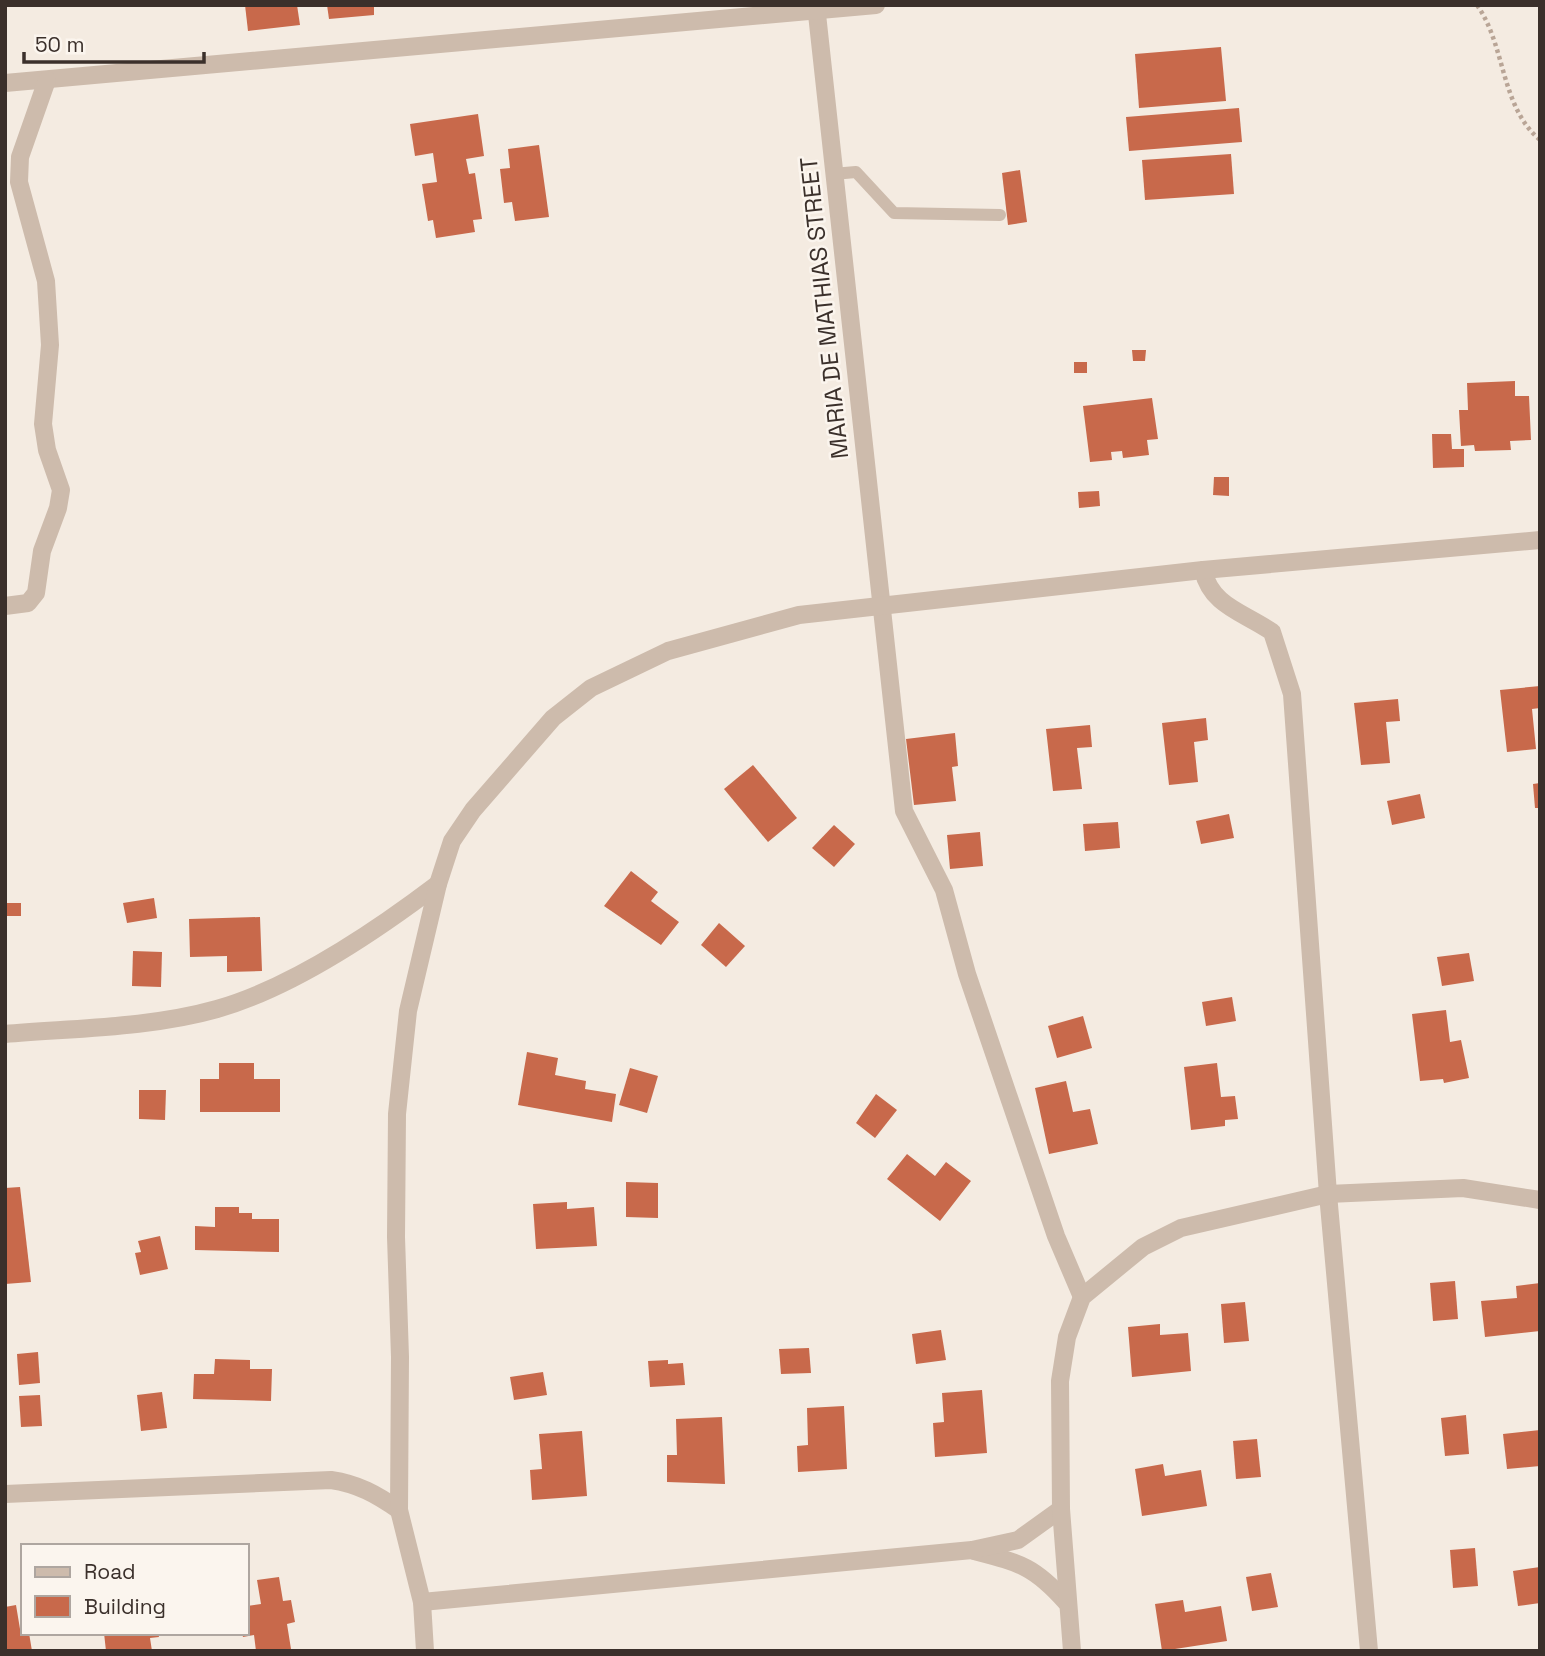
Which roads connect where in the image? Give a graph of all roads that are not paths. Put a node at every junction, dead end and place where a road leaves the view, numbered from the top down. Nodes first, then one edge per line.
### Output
1 (876, 5) edge
2 (816, 8) edge
3 (47, 80) junction
4 (5, 83) edge
5 (833, 174) junction
6 (1000, 215) dead end
7 (1540, 540) edge
8 (1203, 570) junction
9 (5, 606) edge
10 (883, 606) junction
11 (438, 884) junction
12 (5, 1034) edge
13 (1328, 1194) junction
14 (1540, 1200) edge
15 (1082, 1297) junction
16 (5, 1493) edge
17 (1061, 1509) junction
18 (399, 1510) junction
19 (972, 1550) junction
20 (422, 1602) junction
21 (1066, 1602) junction
22 (425, 1651) edge
23 (1072, 1651) edge
24 (1369, 1651) edge

1 - 2 street
2 - 3 street
2 - 5 street, MARIA DE MATHIAS STREET
3 - 4 street
3 - 9 street
5 - 6 lane
5 - 10 street, MARIA DE MATHIAS STREET
7 - 8 street
8 - 10 street
8 - 13 street
10 - 11 street
10 - 15 street, MARIA DE MATHIAS STREET
11 - 12 street
11 - 18 street
13 - 14 street
13 - 15 street
13 - 24 street
15 - 17 street
16 - 18 street
17 - 19 street
17 - 21 street
18 - 20 street
19 - 20 street
19 - 21 street
20 - 22 street
21 - 23 street

